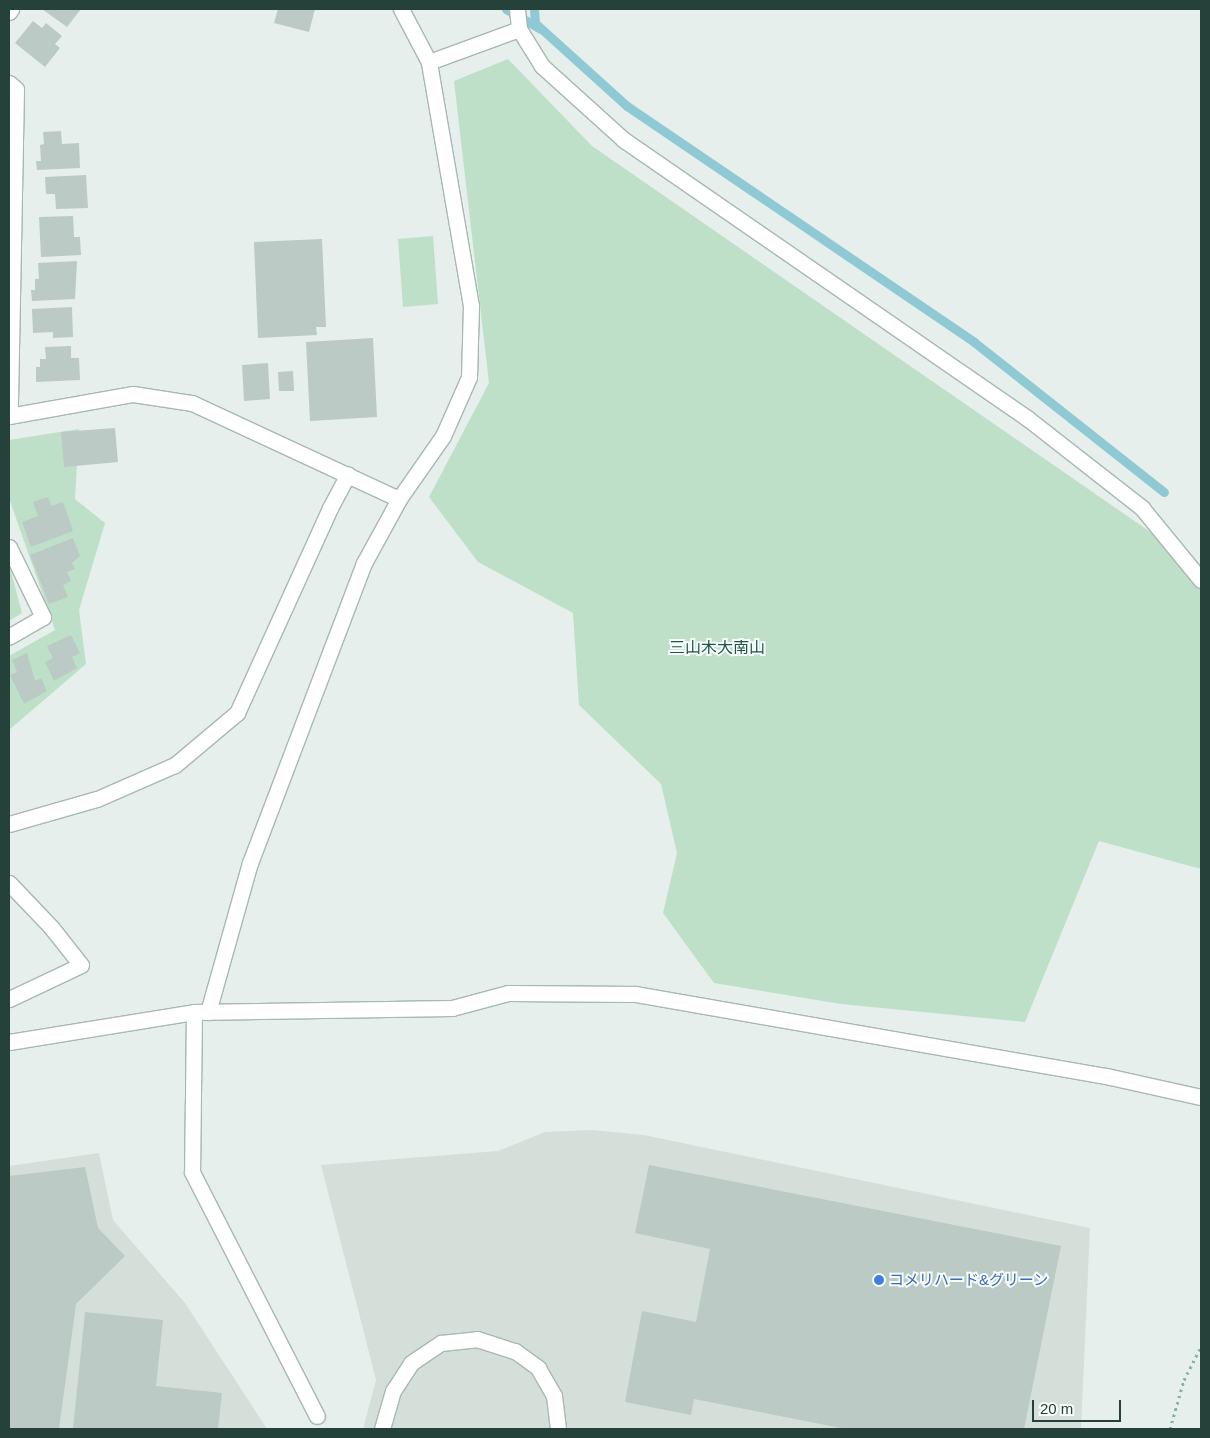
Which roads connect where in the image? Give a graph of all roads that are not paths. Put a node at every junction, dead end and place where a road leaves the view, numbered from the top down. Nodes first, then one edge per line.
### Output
1 (11, 9) edge
2 (401, 9) edge
3 (517, 9) edge
4 (9, 12) edge
5 (518, 29) junction
6 (429, 62) junction
7 (9, 83) edge
8 (10, 416) edge
9 (348, 474) junction
10 (399, 499) junction
11 (9, 548) edge
12 (1201, 580) edge
13 (9, 637) edge
14 (9, 824) edge
15 (9, 883) edge
16 (9, 999) edge
17 (201, 1012) junction
18 (9, 1042) edge
19 (1201, 1097) edge
20 (317, 1416) dead end
21 (382, 1429) edge
22 (558, 1429) edge

1 - 4 street
2 - 6 street
3 - 5 street
5 - 6 street
5 - 12 street
6 - 10 street
7 - 8 street
8 - 9 street
9 - 10 street
9 - 14 street
10 - 17 street
11 - 13 street
15 - 16 street
17 - 18 street
17 - 19 street
17 - 20 street
21 - 22 street

